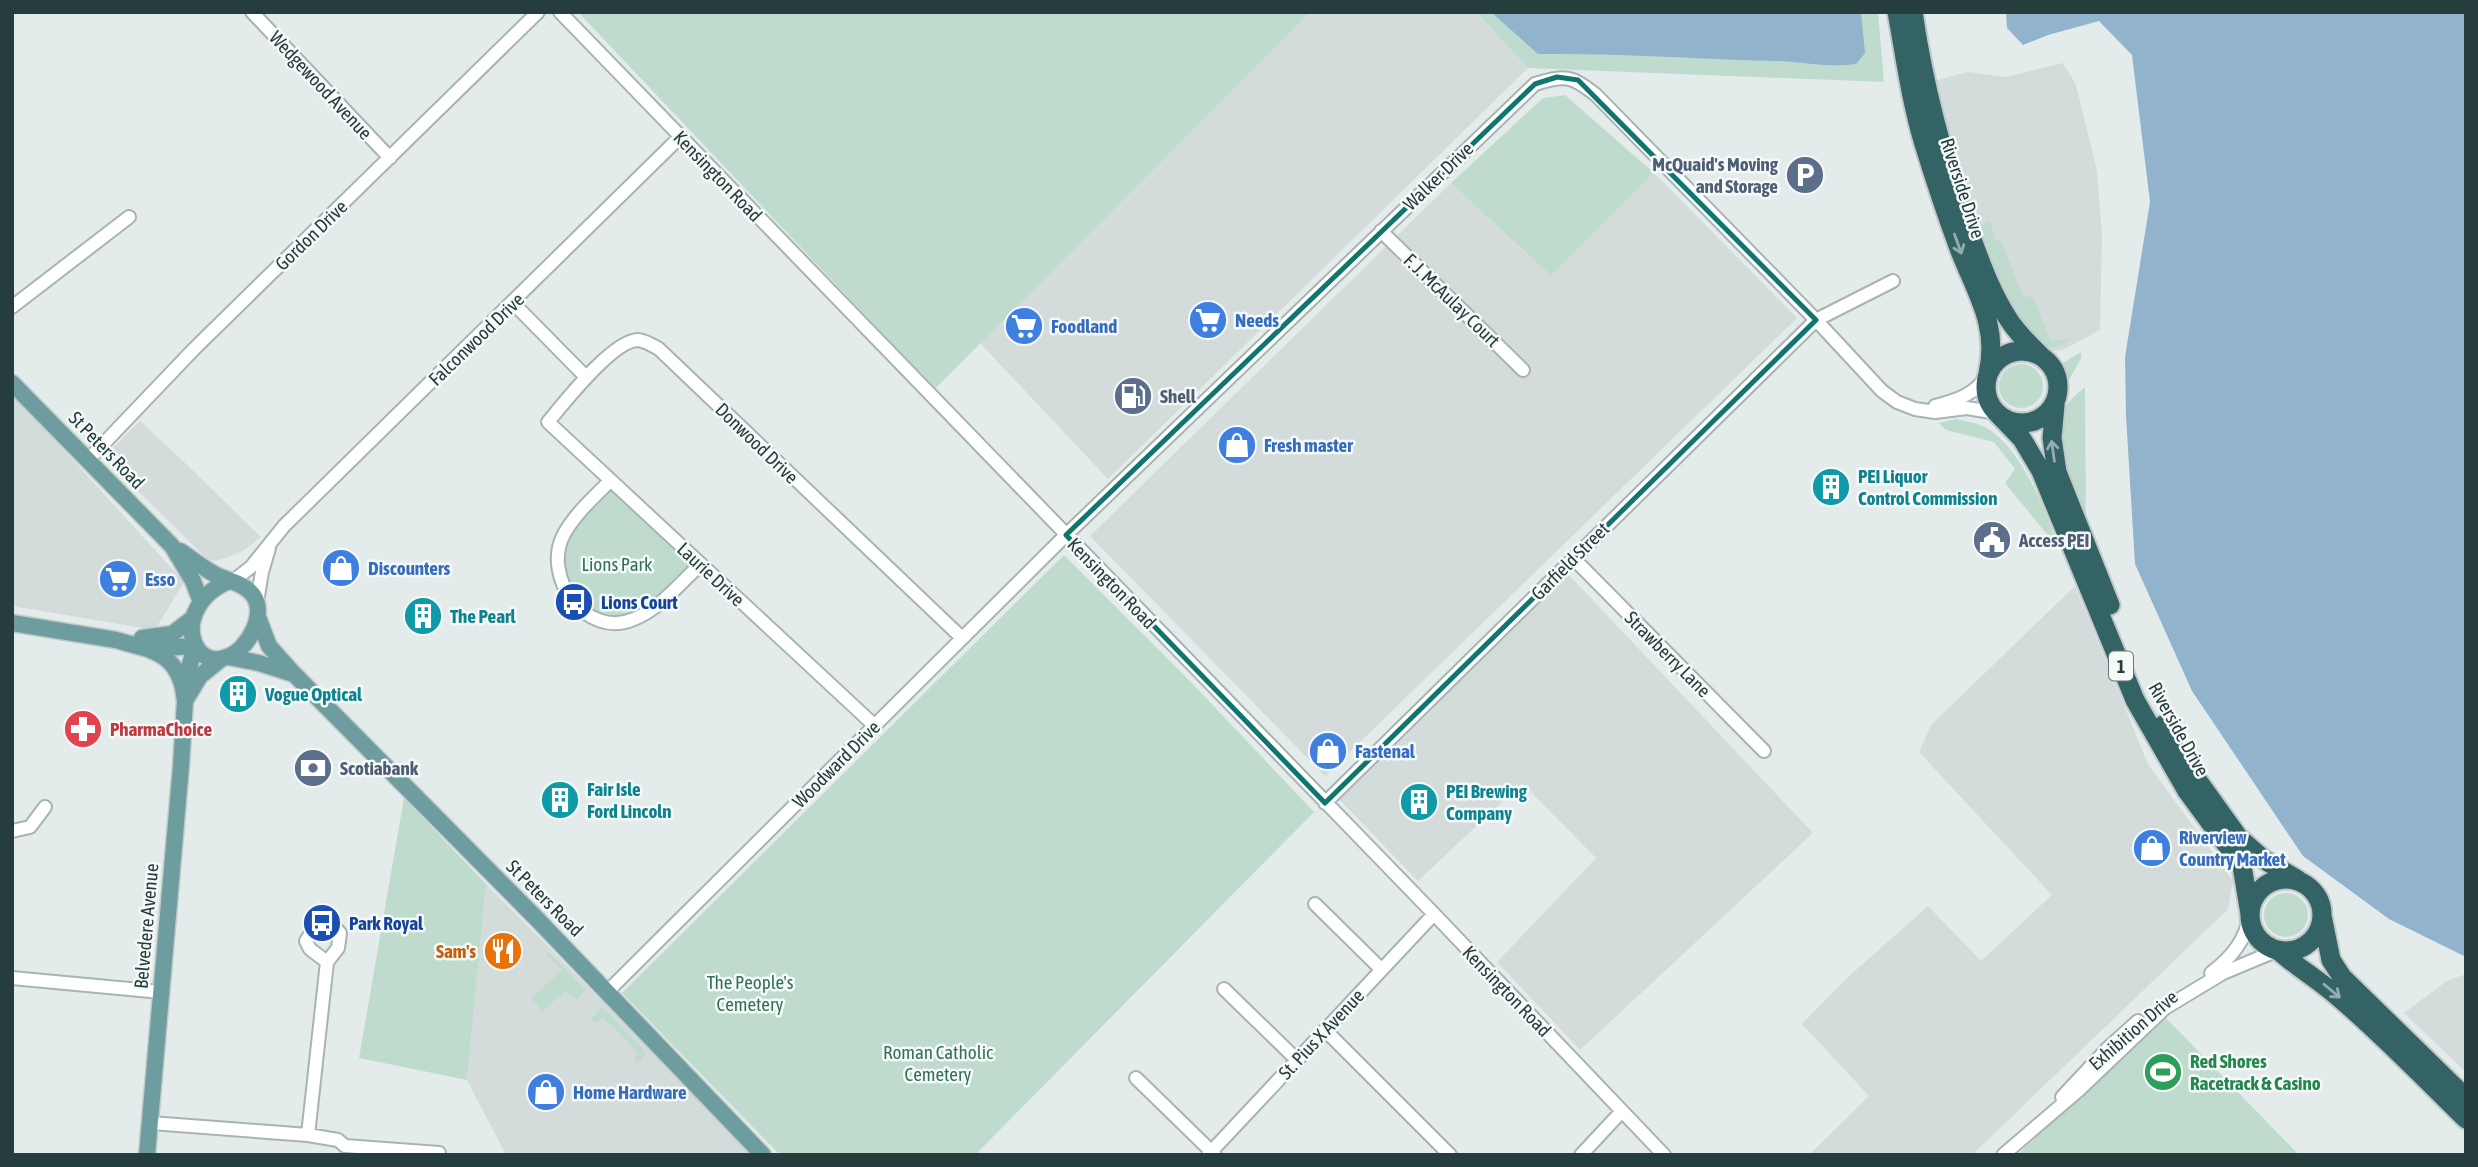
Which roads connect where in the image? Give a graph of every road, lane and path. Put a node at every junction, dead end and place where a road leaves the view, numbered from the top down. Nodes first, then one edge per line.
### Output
1 (252, 12) edge
2 (538, 12) edge
3 (560, 12) edge
4 (1897, 12) edge
5 (1913, 12) edge
6 (680, 137) junction
7 (390, 158) junction
8 (129, 217) dead end
9 (1381, 231) junction
10 (1893, 281) dead end
11 (513, 303) junction
12 (12, 307) edge
13 (1816, 320) junction
14 (2041, 356) junction
15 (1523, 370) dead end
16 (1988, 374) junction
17 (586, 377) junction
18 (1872, 380) junction
19 (12, 383) edge
20 (2055, 405) junction
21 (1997, 414) junction
22 (548, 422) joint
23 (88, 460) junction
24 (610, 481) junction
25 (1066, 535) junction
26 (272, 541) junction
27 (172, 546) junction
28 (1573, 558) junction
29 (701, 564) junction
30 (231, 581) junction
31 (201, 602) junction
32 (258, 610) junction
33 (193, 618) junction
34 (12, 623) edge
35 (962, 638) junction
36 (116, 640) junction
37 (195, 646) junction
38 (148, 649) junction
39 (225, 658) junction
40 (294, 674) junction
41 (184, 694) junction
42 (875, 726) junction
43 (1764, 751) dead end
44 (1325, 803) junction
45 (46, 807) dead end
46 (12, 831) edge
47 (2298, 880) junction
48 (1315, 904) dead end
49 (1434, 914) junction
50 (2250, 914) junction
51 (2322, 916) junction
52 (2278, 950) junction
53 (327, 962) dead end
54 (1381, 969) junction
55 (12, 978) edge
56 (1224, 989) dead end
57 (161, 992) junction
58 (607, 992) junction
59 (1325, 1030) junction
60 (1297, 1060) junction
61 (1136, 1078) dead end
62 (2466, 1098) edge
63 (1622, 1111) junction
64 (2466, 1119) edge
65 (2041, 1121) junction
66 (151, 1123) junction
67 (308, 1135) junction
68 (345, 1151) edge
69 (439, 1153) dead end
70 (1212, 1154) edge
71 (147, 1155) edge
72 (763, 1155) edge
73 (1450, 1155) edge
74 (1581, 1155) edge
75 (1664, 1155) edge
76 (2003, 1155) edge

1 - 7 street, Wedgewood Avenue
2 - 7 street, Gordon Drive
3 - 6 street, Kensington Road
4 -> 16 highway, Riverside Drive
5 - 14 highway, Riverside Drive
6 - 11 street, Falconwood Drive
6 - 25 street, Kensington Road
7 - 23 street, Gordon Drive
8 - 12 street
9 - 13 street, Walker Drive
9 - 15 street, F. J. McAulay Court
9 - 25 street, Walker Drive
10 - 13 street, Garfield Street
11 - 17 street
11 - 26 street, Falconwood Drive
13 - 18 street
13 - 28 street, Garfield Street
14 - 16 highway
14 - 20 highway
16 - 18 street
16 - 21 highway
17 - 22 street, Donwood Drive
17 - 35 street, Donwood Drive
18 - 21 street
19 - 23 main road, St Peters Road
20 - 21 highway
47 -> 20 highway, Riverside Drive / 1
21 - 50 highway, Riverside Drive / 1
22 - 24 street, Laurie Drive
23 - 27 main road, St Peters Road
24 - 29 street, Laurie Drive
24 - 29 street
25 - 35 street, Woodward Drive
25 - 44 street, Kensington Road
26 - 30 street, Falconwood Drive
26 - 32 street, Falconwood Drive
27 - 30 main road, St Peters Road
27 - 31 main road, St Peters Road
28 - 43 street, Strawberry Lane
28 - 44 street, Garfield Street
29 - 42 street, Laurie Drive
30 - 31 main road
30 - 32 main road
31 - 33 main road
32 - 39 main road
32 - 40 main road, St Peters Road
33 - 36 main road
33 - 37 main road
34 - 36 main road
35 - 42 street, Woodward Drive
36 - 38 main road
37 - 38 main road
37 - 39 main road
37 - 41 main road, Belvedere Avenue
38 - 41 main road
39 - 40 main road, St Peters Road
39 - 41 main road, Belvedere Avenue
40 - 58 main road, St Peters Road
41 - 57 main road, Belvedere Avenue
42 - 58 street, Woodward Drive
44 - 49 street, Kensington Road
45 - 46 street
47 - 50 highway
47 - 51 highway
48 - 54 street
49 - 54 street, St. Pius X Avenue
49 - 63 street, Kensington Road
50 - 52 highway
50 - 65 street, Exhibition Drive
51 - 52 highway
51 - 62 highway
52 -> 64 highway
52 - 65 street, Exhibition Drive
53 - 67 street
54 - 59 street, St. Pius X Avenue
55 - 57 street
56 - 60 street
57 - 66 main road, Belvedere Avenue
58 - 72 main road, St Peters Road
59 - 60 street, St. Pius X Avenue
59 - 73 street
60 - 70 street, St. Pius X Avenue
61 - 70 street
63 - 74 street
63 - 75 street, Kensington Road
65 - 76 street, Exhibition Drive
66 - 67 street
66 - 71 main road, Belvedere Avenue
67 - 68 street
68 - 69 street

